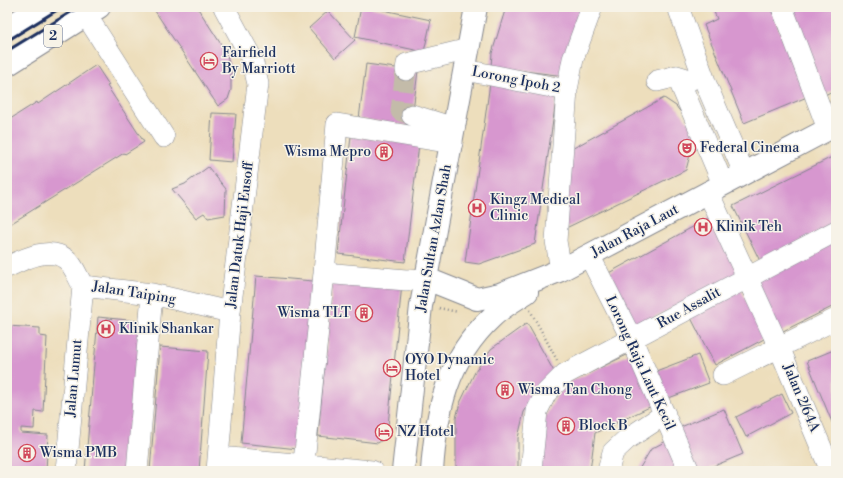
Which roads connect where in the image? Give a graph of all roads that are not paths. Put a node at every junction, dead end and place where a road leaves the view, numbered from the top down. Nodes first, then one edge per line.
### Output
1 (42, 7) edge
2 (224, 7) edge
3 (476, 7) edge
4 (592, 7) edge
5 (678, 7) edge
6 (782, 7) edge
7 (92, 11) edge
8 (7, 28) edge
9 (469, 49) junction
10 (7, 65) edge
11 (406, 70) dead end
12 (465, 70) junction
13 (677, 76) junction
14 (657, 81) dead end
15 (706, 84) junction
16 (567, 90) junction
17 (412, 115) tunnel mouth
18 (832, 127) edge
19 (453, 136) junction
20 (164, 137) dead end
21 (744, 173) junction
22 (716, 188) junction
23 (836, 231) edge
24 (590, 255) junction
25 (7, 267) edge
26 (561, 270) junction
27 (324, 273) junction
28 (747, 276) junction
29 (427, 279) junction
30 (83, 286) junction
31 (152, 294) junction
32 (230, 312) junction
33 (836, 319) edge
34 (632, 340) junction
35 (779, 347) junction
36 (723, 375) dead end
37 (665, 414) junction
38 (218, 464) edge
39 (303, 467) edge
40 (66, 471) edge
41 (137, 471) edge
42 (372, 471) edge
43 (402, 471) edge
44 (432, 471) edge
45 (532, 471) edge
46 (608, 471) edge
47 (688, 471) edge
48 (831, 471) edge

1 - 8 main road, 2
2 - 32 street, Jalan Datuk Haji Eusoff
3 - 9 main road, Jalan Sultan Azlan Shah
4 - 16 street
5 - 15 street
6 - 18 street
7 - 10 main road, 2
7 - 20 street
9 - 11 street
9 - 12 main road, Jalan Sultan Azlan Shah
12 - 16 street, Lorong Ipoh 2
12 - 19 main road, Jalan Sultan Azlan Shah
13 - 14 street
13 - 15 street
13 - 22 street, Jalan 2/64A
15 - 21 street
16 - 26 street
17 - 19 street
18 - 21 main road, Jalan Raja Laut
19 - 27 street
19 - 29 main road, Jalan Sultan Azlan Shah
21 - 22 main road, Jalan Raja Laut
22 - 24 main road, Jalan Raja Laut
22 - 28 street, Jalan 2/64A
23 - 28 street, Rue Assalit
24 - 26 main road, Jalan Raja Laut
24 - 34 street, Lorong Raja Laut Kecil
25 - 30 street, Jalan Taiping
26 - 29 main road, Jalan Raja Laut
26 - 44 main road
27 - 29 street
27 - 39 street
28 - 34 street, Rue Assalit
28 - 35 street, Jalan 2/64A
29 - 43 main road, Jalan Sultan Azlan Shah
30 - 31 street, Jalan Taiping
30 - 40 street, Jalan Lumut
31 - 32 street, Jalan Taiping
31 - 41 street
32 - 38 street, Jalan Datuk Haji Eusoff
33 - 35 street
34 - 37 street, Lorong Raja Laut Kecil
34 - 45 street, Rue Assalit
35 - 36 street
35 - 48 street, Jalan 2/64A
37 - 46 street
37 - 47 street, Lorong Raja Laut Kecil
38 - 39 street
39 - 42 street

